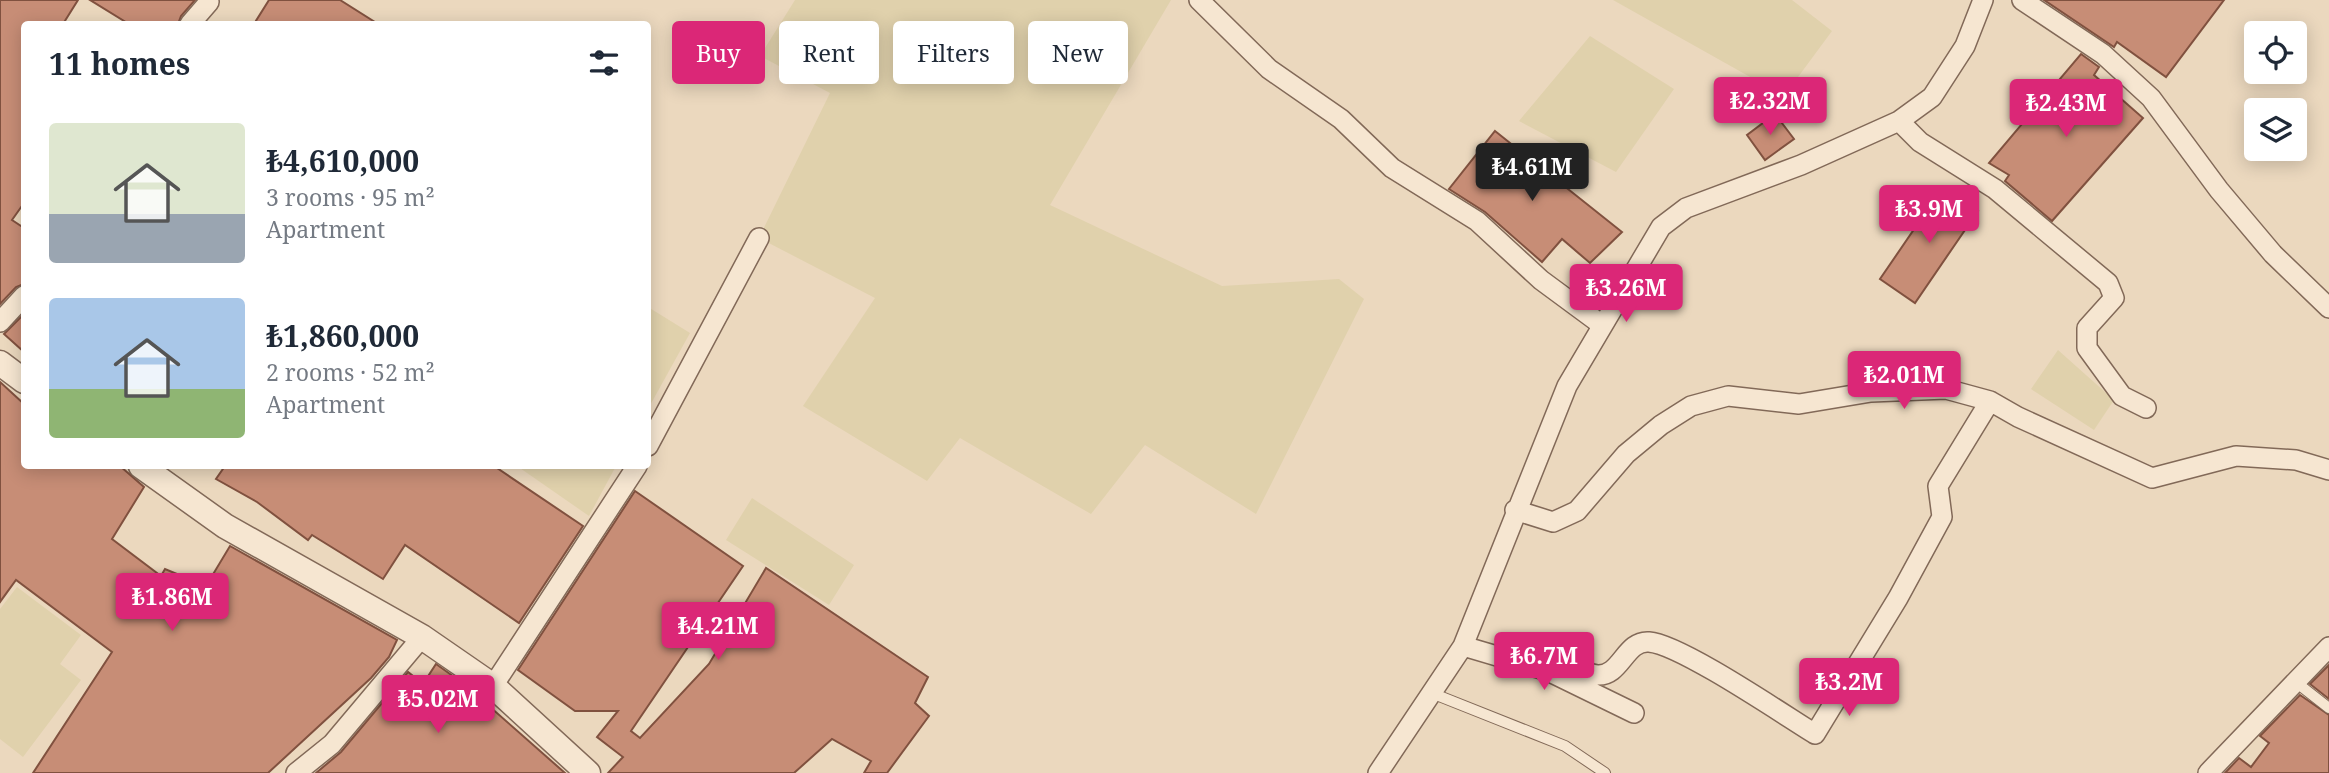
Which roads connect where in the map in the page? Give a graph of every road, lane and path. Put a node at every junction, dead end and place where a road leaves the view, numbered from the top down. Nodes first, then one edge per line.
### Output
1 (1199, 0) edge
2 (1983, 0) edge
3 (2022, 0) edge
4 (209, 2) dead end
5 (193, 21) edge
6 (1899, 121) junction
7 (759, 238) dead end
8 (21, 299) edge
9 (2329, 308) edge
10 (0, 322) edge
11 (1602, 325) junction
12 (0, 363) edge
13 (21, 379) edge
14 (1990, 401) junction
15 (2146, 408) dead end
16 (651, 440) edge
17 (145, 469) edge
18 (635, 469) edge
19 (2329, 470) edge
20 (1516, 510) junction
21 (422, 638) junction
22 (1463, 646) junction
23 (2329, 647) edge
24 (1548, 671) junction
25 (2297, 683) junction
26 (493, 686) junction
27 (1429, 692) junction
28 (2329, 708) edge
29 (1634, 713) dead end
30 (296, 773) edge
31 (588, 773) edge
32 (1378, 773) edge
33 (1605, 773) edge
34 (2208, 773) edge

1 - 11 street
2 - 6 street
3 - 9 street
4 - 5 street
6 - 11 street
6 - 15 street
7 - 16 street
8 - 10 street
11 - 20 street
12 - 13 street
14 - 19 street
14 - 20 street
14 - 24 street
17 - 21 street
18 - 26 street
20 - 22 street
21 - 26 street
21 - 30 street
22 - 24 street
22 - 27 street
23 - 25 street
24 - 29 street
25 - 28 lane
25 - 34 street
26 - 31 street
27 - 32 street
27 - 33 lane

